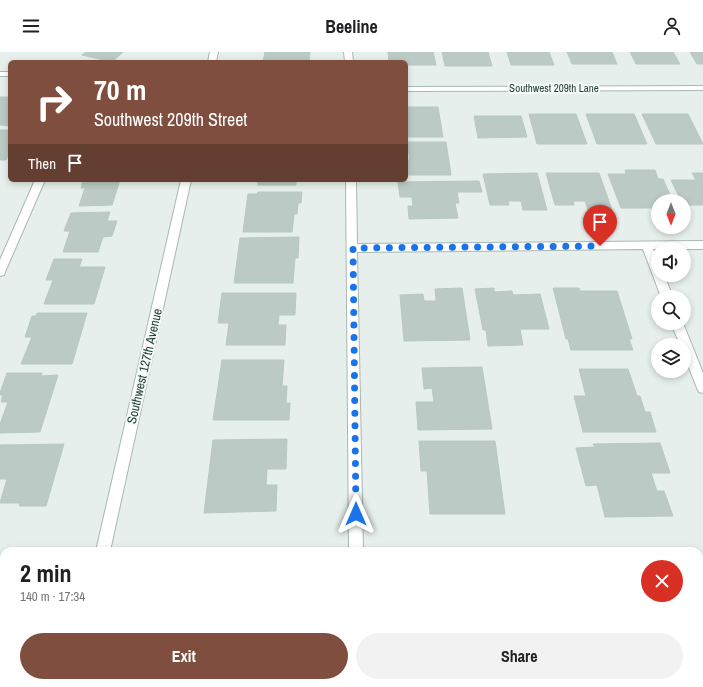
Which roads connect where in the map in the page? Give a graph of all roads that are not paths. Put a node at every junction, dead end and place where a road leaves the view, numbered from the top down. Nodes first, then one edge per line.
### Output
1 (703, 88) edge
2 (408, 89) edge
3 (39, 182) edge
4 (186, 182) edge
5 (351, 182) edge
6 (703, 245) edge
7 (647, 246) junction
8 (353, 248) junction
9 (651, 256) edge
10 (0, 272) edge
11 (681, 330) edge
12 (703, 388) edge
13 (104, 547) edge
14 (356, 547) edge

1 - 2 street, Southwest 209th Lane
3 - 10 street
4 - 13 street, Southwest 127th Avenue
5 - 8 street
6 - 7 street
7 - 8 street
7 - 9 street
8 - 14 street
11 - 12 street

